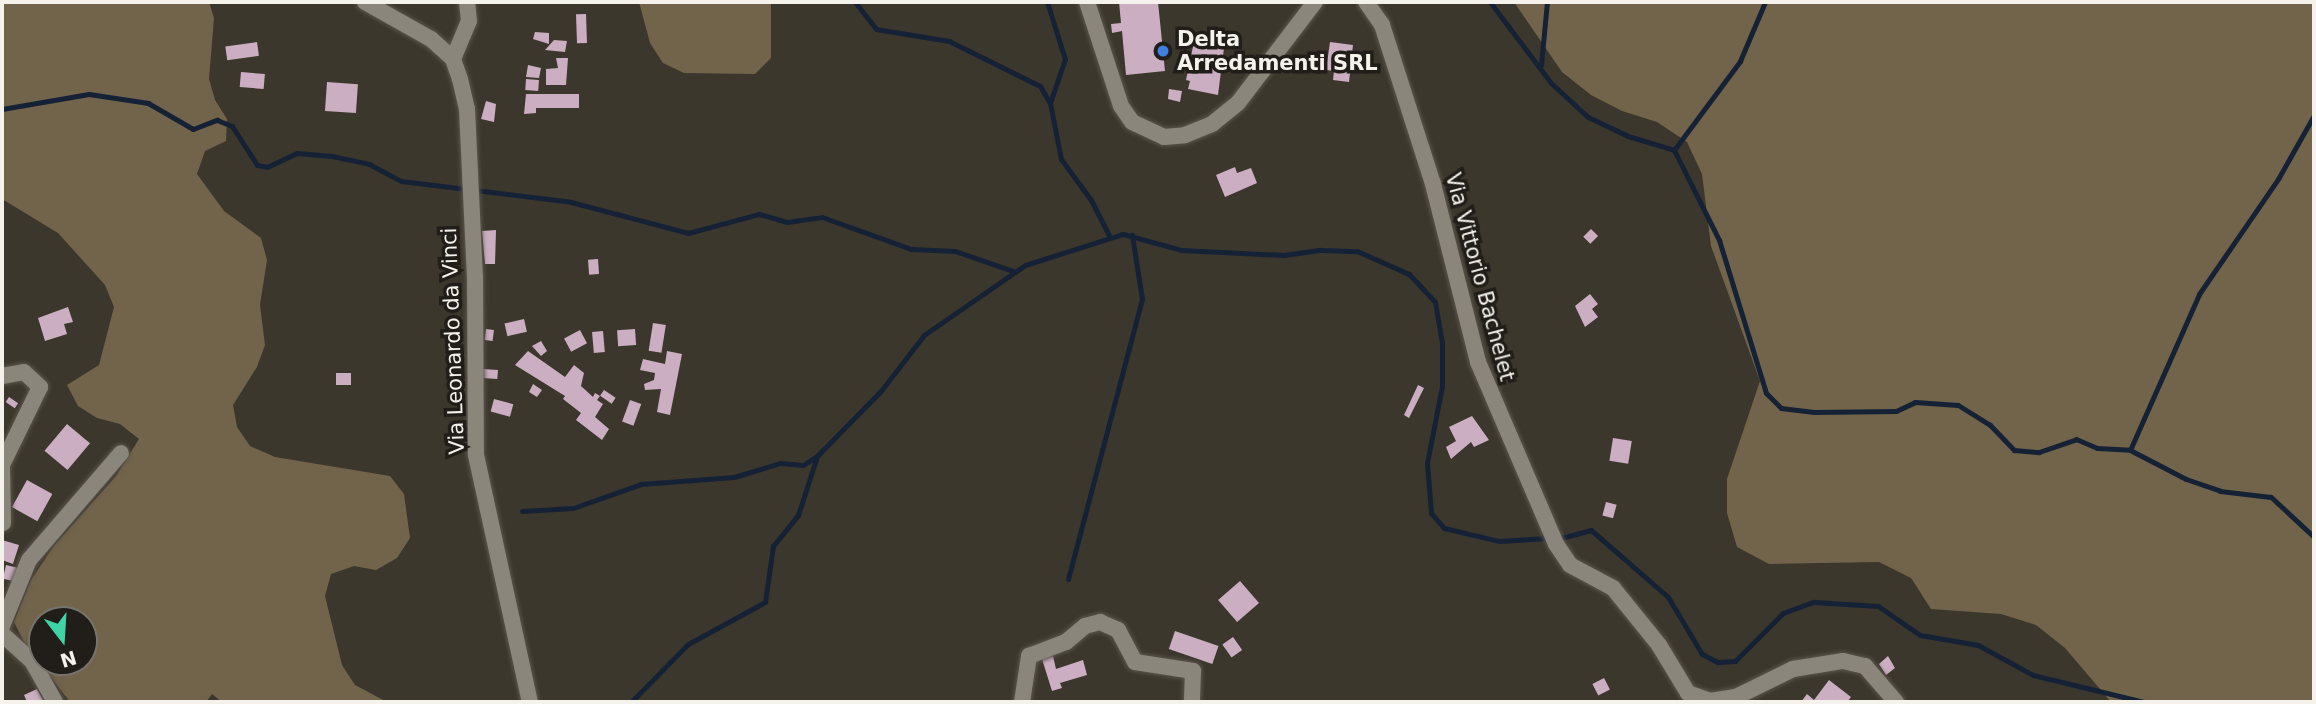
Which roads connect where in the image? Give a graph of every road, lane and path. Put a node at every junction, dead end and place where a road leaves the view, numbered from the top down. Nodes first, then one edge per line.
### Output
1 (365, 2) edge
2 (467, 2) edge
3 (1087, 2) edge
4 (1315, 2) edge
5 (1366, 2) edge
6 (453, 59) junction
7 (2, 376) edge
8 (121, 453) dead end
9 (3, 523) edge
10 (2, 626) edge
11 (2, 634) edge
12 (55, 702) edge
13 (530, 702) edge
14 (1022, 702) edge
15 (1192, 702) edge
16 (1896, 702) edge

1 - 6 street
2 - 6 street
3 - 4 street
5 - 16 street, Via Vittorio Bachelet
6 - 13 street, Via Leonardo da Vinci
7 - 9 street
8 - 10 street
11 - 12 street
14 - 15 street

